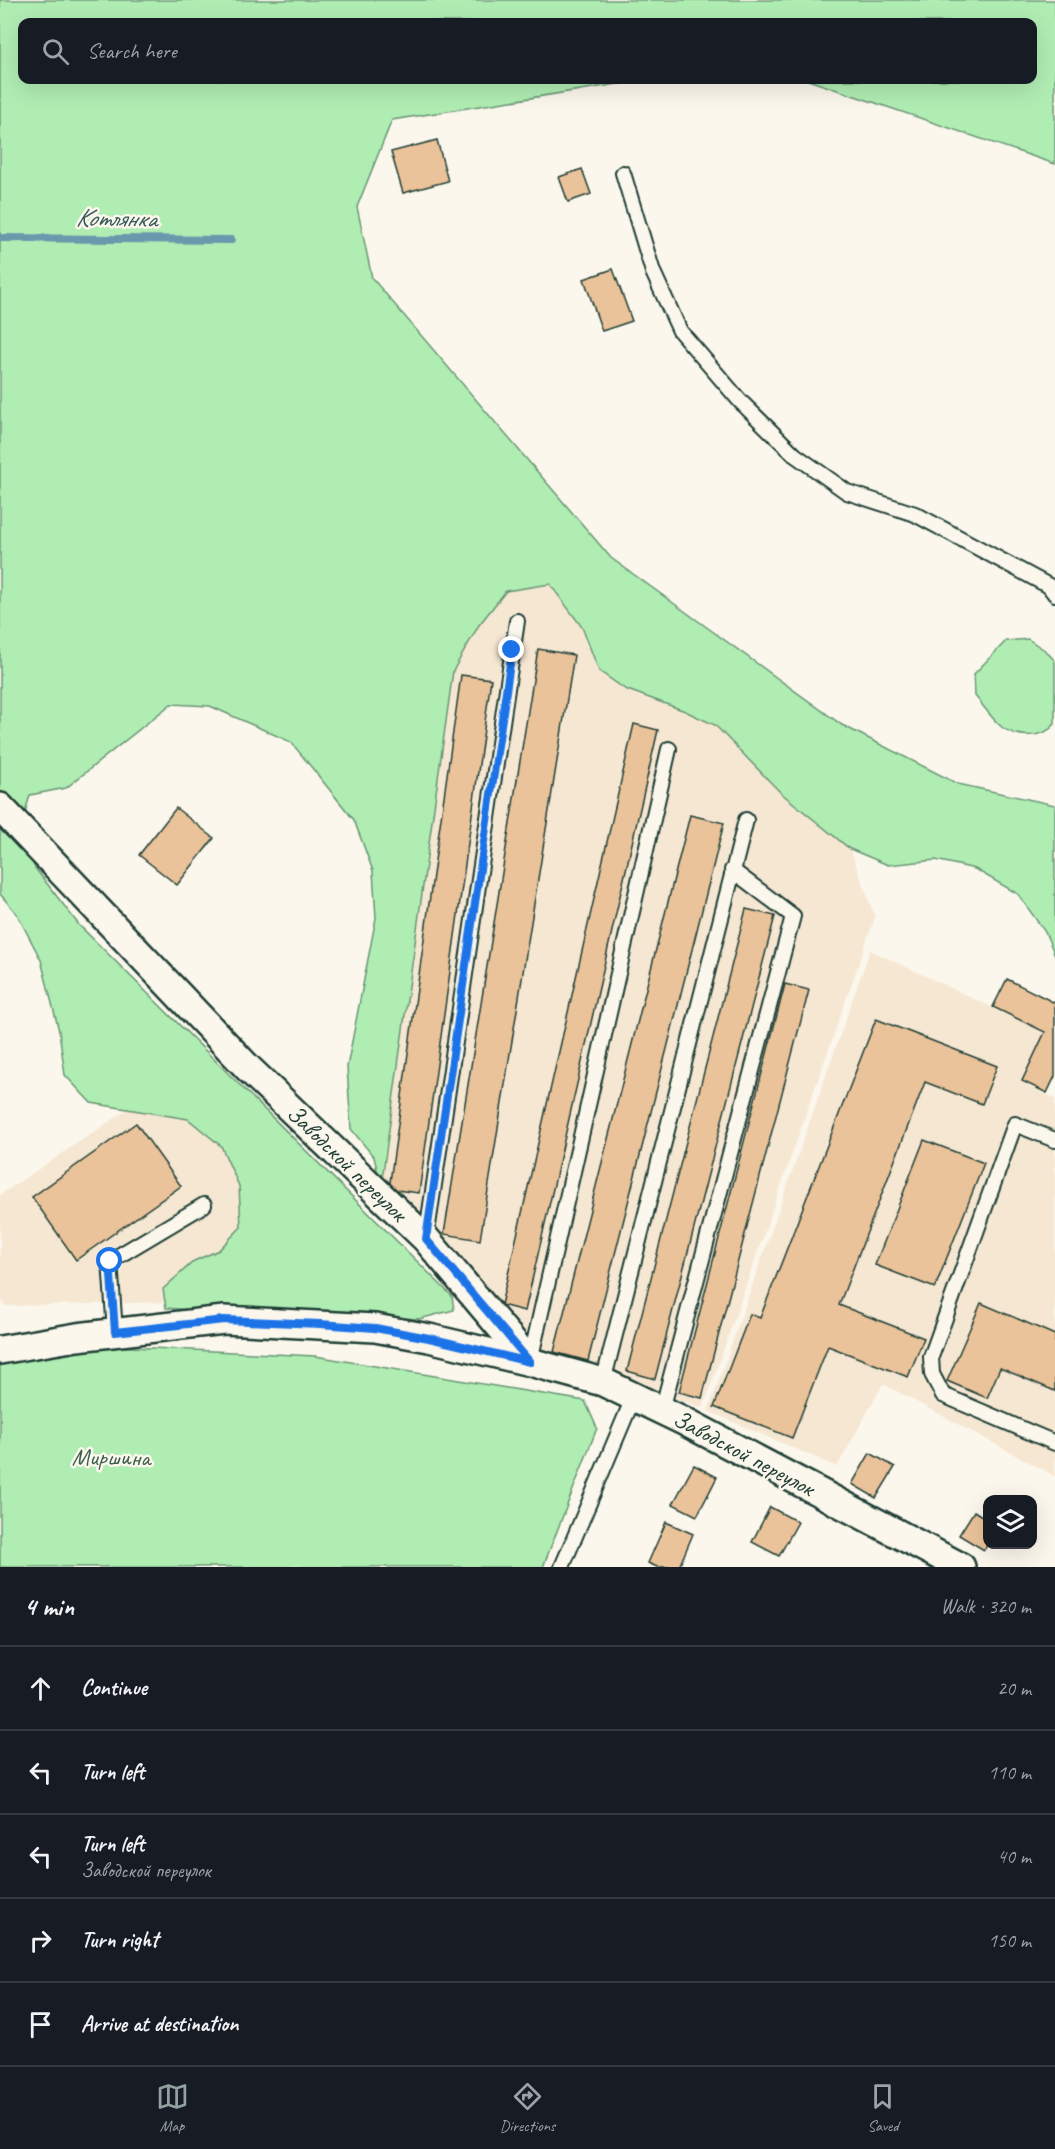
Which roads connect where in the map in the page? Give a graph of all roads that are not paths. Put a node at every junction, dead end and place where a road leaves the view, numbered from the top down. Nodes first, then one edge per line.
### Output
1 (623, 173) dead end
2 (1055, 594) edge
3 (517, 621) dead end
4 (669, 749) dead end
5 (0, 807) edge
6 (746, 820) dead end
7 (732, 870) junction
8 (1055, 1140) edge
9 (204, 1205) dead end
10 (426, 1239) junction
11 (115, 1332) junction
12 (0, 1350) edge
13 (530, 1362) junction
14 (603, 1382) junction
15 (634, 1396) junction
16 (662, 1410) junction
17 (1055, 1443) edge
18 (561, 1567) edge
19 (961, 1567) edge

1 - 2 lane
3 - 10 lane
4 - 13 lane
5 - 10 street, Заводской переулок
6 - 7 lane
7 - 14 lane
7 - 16 lane
8 - 17 lane
9 - 11 lane
10 - 13 street, Заводской переулок
11 - 12 street
11 - 13 street
13 - 14 street, Заводской переулок
14 - 15 street, Заводской переулок
15 - 16 street, Заводской переулок
15 - 18 lane
16 - 19 street, Заводской переулок

